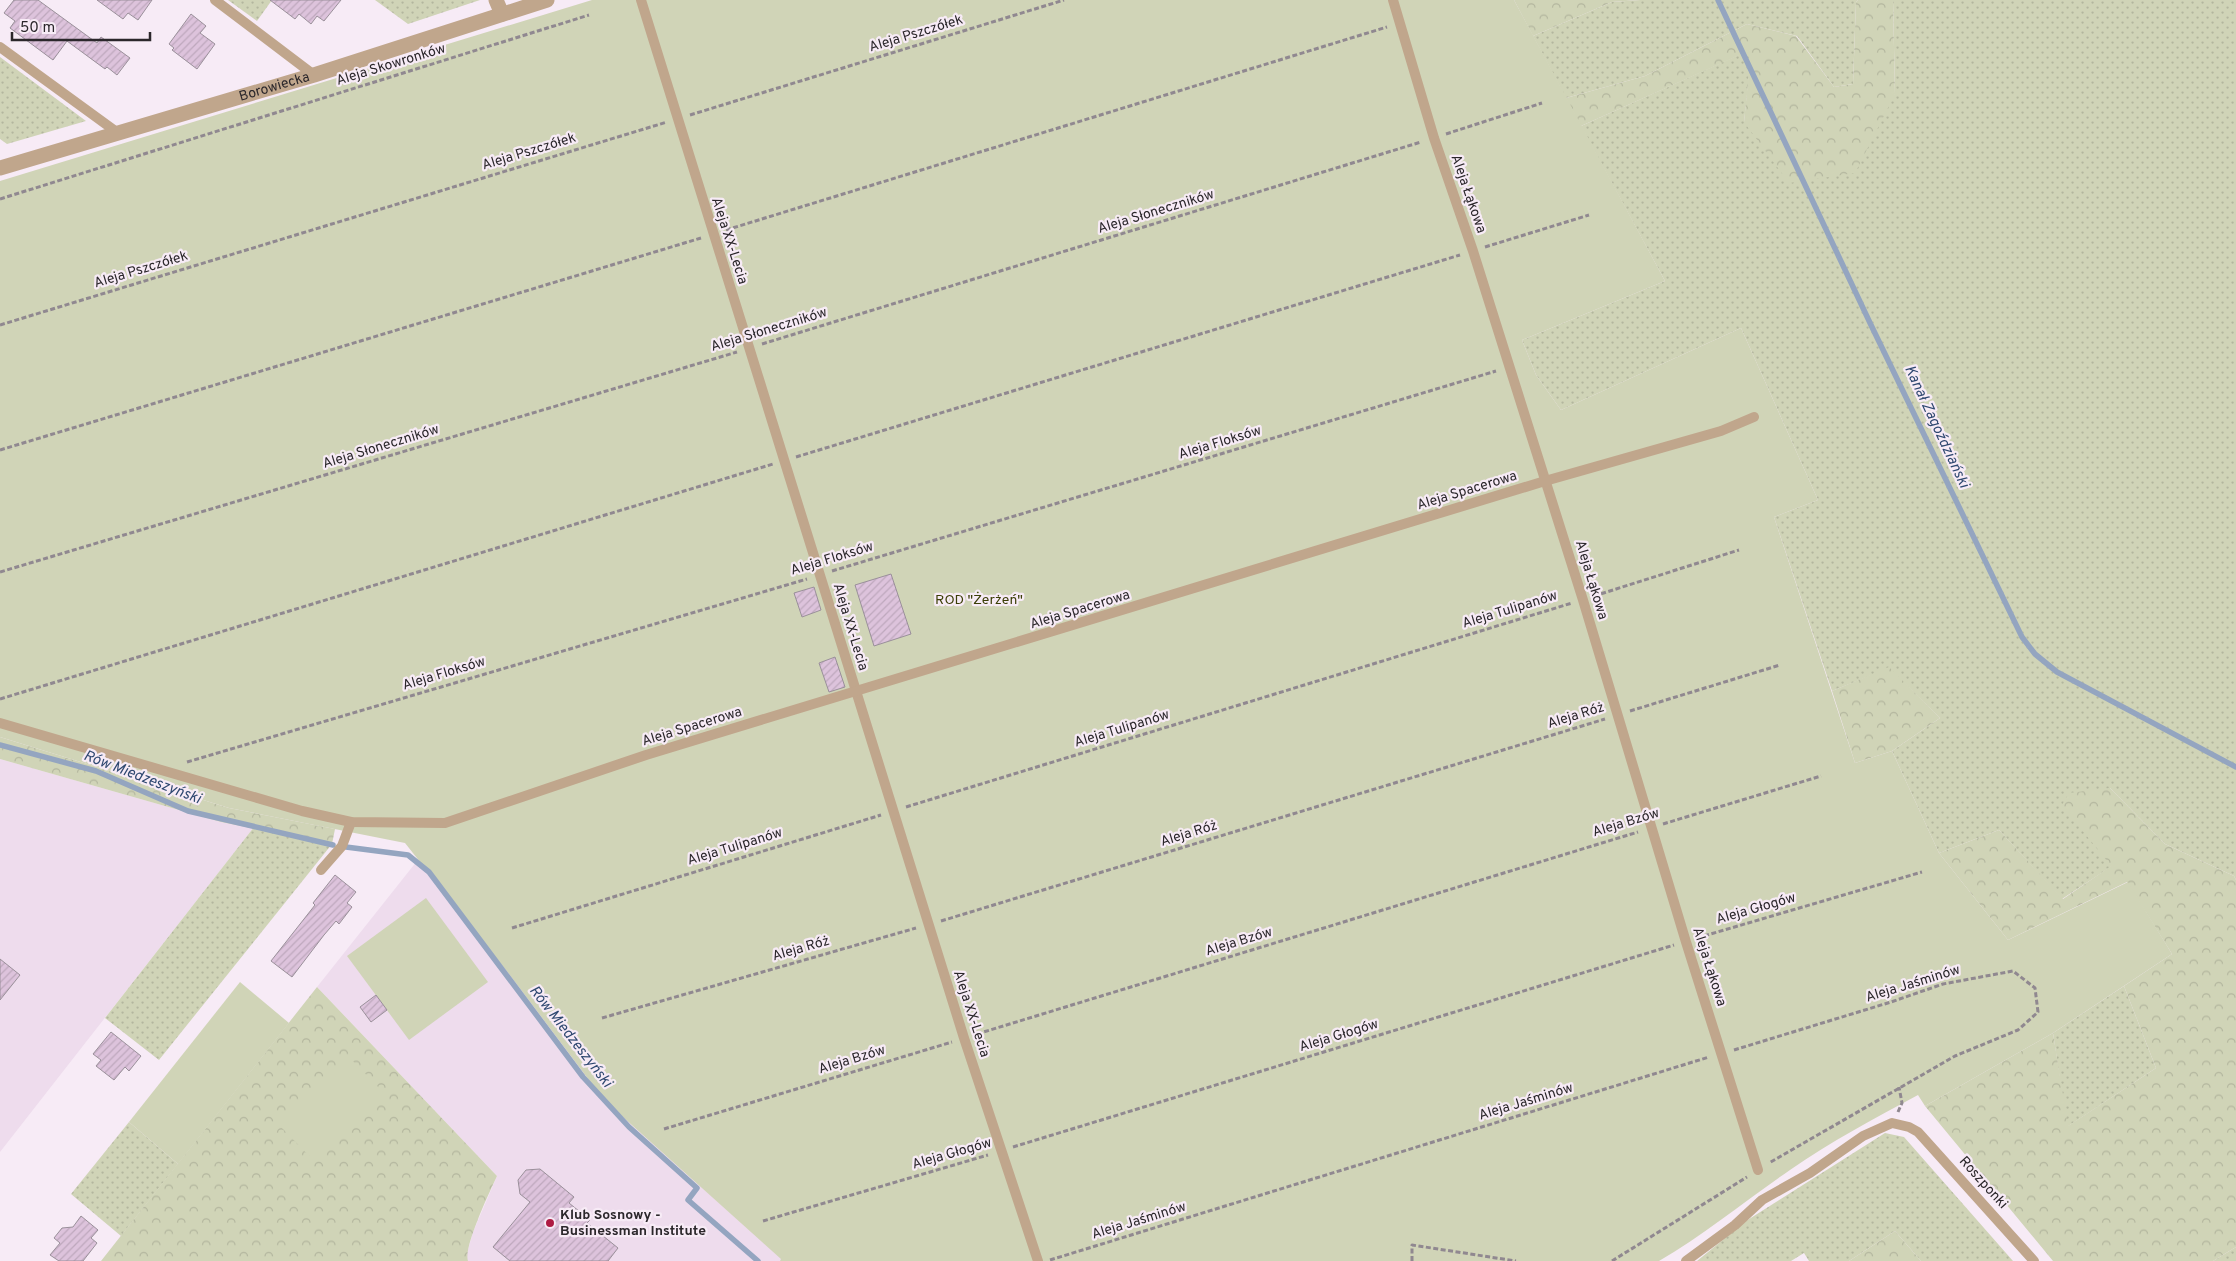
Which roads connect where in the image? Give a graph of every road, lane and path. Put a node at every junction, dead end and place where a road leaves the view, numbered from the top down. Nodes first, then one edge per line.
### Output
1 (215, 0) edge
2 (496, 0) edge
3 (547, 0) edge
4 (640, 0) edge
5 (1064, 0) edge
6 (1393, 0) edge
7 (502, 14) junction
8 (589, 15) dead end
9 (0, 48) edge
10 (314, 75) junction
11 (1542, 103) dead end
12 (676, 120) junction
13 (118, 133) junction
14 (1434, 138) junction
15 (0, 168) edge
16 (0, 199) edge
17 (0, 325) edge
18 (748, 348) junction
19 (1509, 368) junction
20 (1754, 417) dead end
21 (1545, 482) junction
22 (1739, 550) dead end
23 (0, 572) edge
24 (820, 575) junction
25 (1583, 600) junction
26 (1780, 664) dead end
27 (855, 692) junction
28 (1617, 716) junction
29 (0, 723) edge
30 (161, 770) junction
31 (1821, 776) dead end
32 (894, 811) junction
33 (351, 822) junction
34 (1653, 827) junction
35 (321, 870) dead end
36 (1922, 872) dead end
37 (928, 924) junction
38 (512, 928) dead end
39 (1686, 942) junction
40 (602, 1018) dead end
41 (964, 1038) junction
42 (1722, 1053) junction
43 (1898, 1087) junction
44 (1909, 1127) junction
45 (664, 1129) dead end
46 (1000, 1151) junction
47 (1758, 1170) junction
48 (763, 1221) dead end
49 (1038, 1261) edge
50 (1047, 1261) edge
51 (1412, 1261) edge
52 (1516, 1261) edge
53 (1612, 1261) edge
54 (1686, 1261) edge
55 (2034, 1261) edge

1 - 10 lane
2 - 7 street
3 - 7 street, Borowiecka
4 - 12 lane, Aleja XX-Lecia
5 - 12 path, Aleja Pszczółek
6 - 14 lane, Aleja Łąkowa
7 - 10 street, Borowiecka
8 - 16 path, Aleja Skowronków
9 - 13 lane
10 - 13 street, Borowiecka
11 - 14 path, Aleja Słoneczników
12 - 17 path, Aleja Pszczółek
12 - 18 lane, Aleja XX-Lecia
13 - 15 street, Borowiecka
14 - 18 path, Aleja Słoneczników
14 - 19 lane, Aleja Łąkowa
18 - 23 path, Aleja Słoneczników
18 - 24 lane, Aleja XX-Lecia
19 - 21 lane, Aleja Łąkowa
19 - 24 path, Aleja Floksów
20 - 21 lane, Aleja Spacerowa
21 - 25 lane, Aleja Łąkowa
21 - 27 lane, Aleja Spacerowa
22 - 25 path, Aleja Tulipanów
24 - 27 lane, Aleja XX-Lecia
24 - 30 path, Aleja Floksów
25 - 28 lane, Aleja Łąkowa
25 - 32 path, Aleja Tulipanów
26 - 28 path, Aleja Róż
27 - 32 lane, Aleja XX-Lecia
27 - 33 lane, Aleja Spacerowa
28 - 34 lane, Aleja Łąkowa
28 - 37 path, Aleja Róż
29 - 30 lane, Aleja Spacerowa
30 - 33 lane, Aleja Spacerowa
31 - 34 path, Aleja Bzów
32 - 37 lane, Aleja XX-Lecia
32 - 38 path, Aleja Tulipanów
33 - 35 lane
34 - 39 lane, Aleja Łąkowa
34 - 41 path, Aleja Bzów
36 - 39 path, Aleja Głogów
37 - 40 path, Aleja Róż
37 - 41 lane, Aleja XX-Lecia
39 - 42 lane, Aleja Łąkowa
39 - 46 path, Aleja Głogów
41 - 45 path, Aleja Bzów
41 - 46 lane, Aleja XX-Lecia
42 - 43 path, Aleja Jaśminów
42 - 47 lane, Aleja Łąkowa
42 - 50 path, Aleja Jaśminów
43 - 44 path
43 - 47 path
44 - 54 lane
44 - 55 lane, Roszponki
46 - 48 path, Aleja Głogów
46 - 49 lane, Aleja XX-Lecia
47 - 53 path
51 - 52 path

